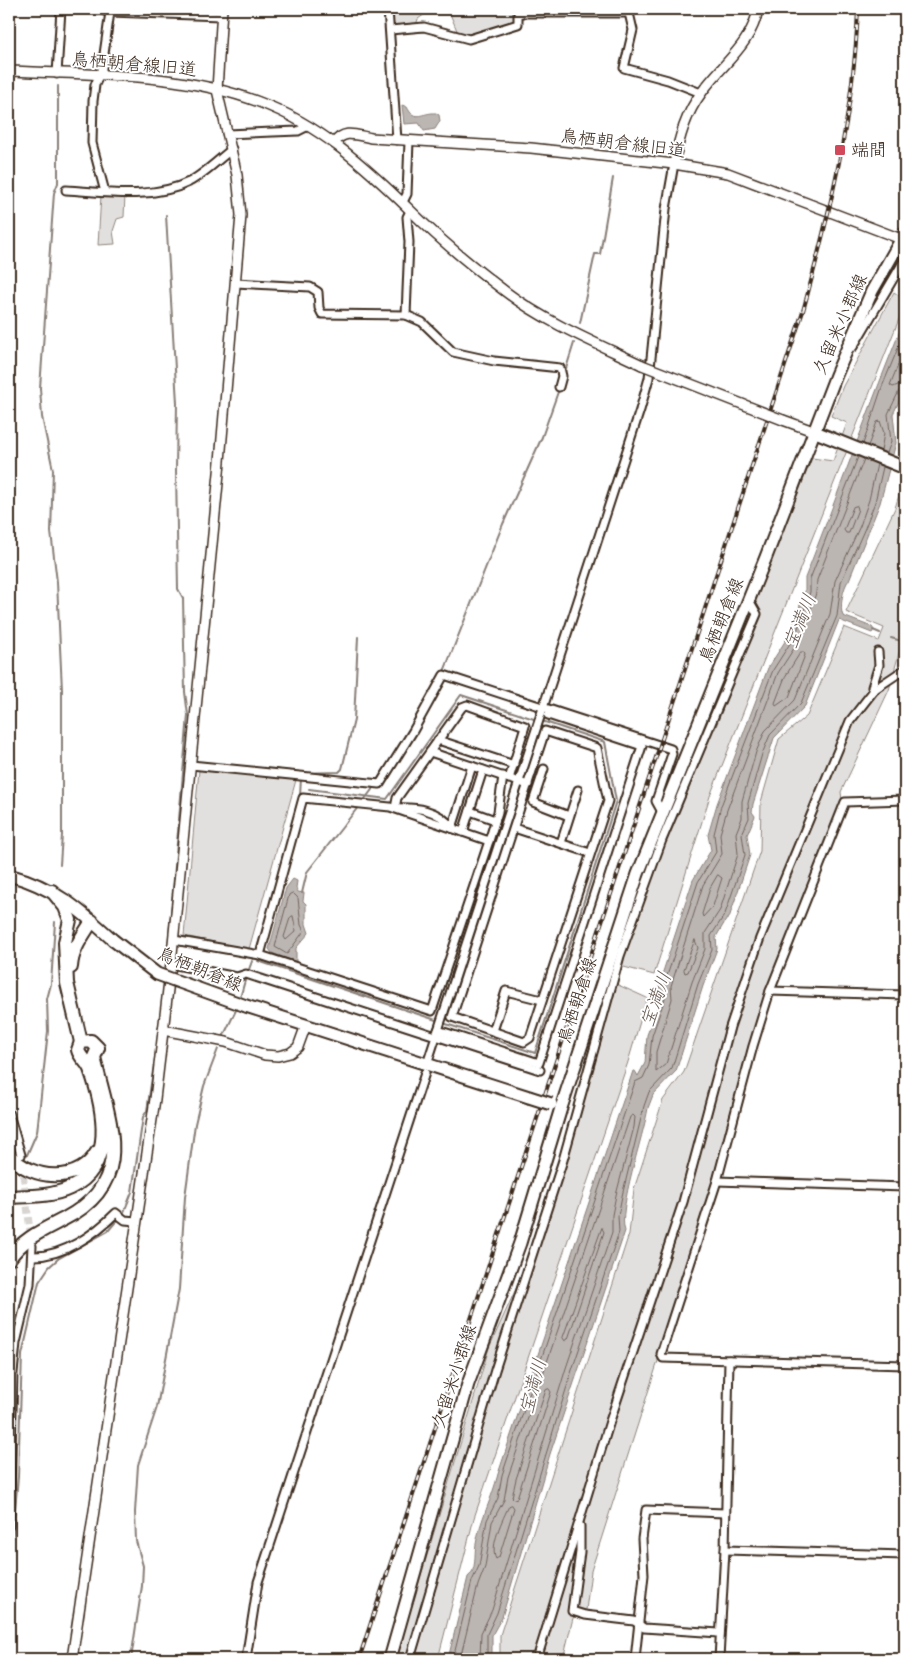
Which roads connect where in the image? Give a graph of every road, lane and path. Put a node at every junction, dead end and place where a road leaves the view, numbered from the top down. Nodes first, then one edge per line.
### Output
1 (61, 9) edge
2 (95, 9) edge
3 (388, 9) edge
4 (758, 9) edge
5 (518, 11) edge
6 (110, 12) junction
7 (221, 12) edge
8 (390, 30) junction
9 (9, 71) edge
10 (57, 74) junction
11 (99, 76) junction
12 (217, 90) junction
13 (701, 93) junction
14 (308, 126) junction
15 (227, 134) junction
16 (397, 140) junction
17 (409, 141) junction
18 (334, 143) junction
19 (232, 149) junction
20 (674, 164) junction
21 (66, 190) dead end
22 (106, 192) junction
23 (403, 202) junction
24 (410, 211) junction
25 (903, 236) edge
26 (905, 259) edge
27 (236, 283) junction
28 (406, 315) junction
29 (836, 375) junction
30 (559, 387) dead end
31 (813, 432) junction
32 (905, 468) edge
33 (748, 600) junction
34 (878, 652) dead end
35 (905, 669) edge
36 (875, 689) junction
37 (543, 708) junction
38 (548, 715) dead end
39 (609, 732) junction
40 (438, 740) junction
41 (430, 752) junction
42 (191, 765) junction
43 (514, 765) junction
44 (472, 766) junction
45 (544, 769) dead end
46 (483, 770) junction
47 (506, 778) junction
48 (519, 782) junction
49 (528, 785) junction
50 (578, 790) dead end
51 (905, 800) edge
52 (394, 808) junction
53 (470, 811) junction
54 (662, 812) junction
55 (569, 816) junction
56 (495, 820) junction
57 (452, 828) junction
58 (514, 828) junction
59 (463, 832) junction
60 (489, 841) junction
61 (561, 843) junction
62 (590, 853) junction
63 (9, 875) edge
64 (52, 891) junction
65 (92, 921) junction
66 (174, 940) junction
67 (260, 955) junction
68 (65, 956) junction
69 (172, 964) junction
70 (770, 991) junction
71 (905, 995) edge
72 (542, 1000) junction
73 (306, 1025) junction
74 (163, 1030) junction
75 (493, 1031) junction
76 (438, 1033) junction
77 (84, 1041) junction
78 (90, 1058) junction
79 (430, 1058) dead end
80 (540, 1070) dead end
81 (425, 1073) dead end
82 (556, 1106) junction
83 (9, 1114) edge
84 (108, 1119) junction
85 (104, 1141) junction
86 (15, 1155) edge
87 (717, 1182) junction
88 (905, 1187) edge
89 (9, 1198) edge
90 (9, 1205) edge
91 (136, 1221) junction
92 (32, 1246) tunnel mouth
93 (32, 1256) junction
94 (9, 1259) edge
95 (729, 1360) junction
96 (905, 1364) edge
97 (11, 1419) edge
98 (725, 1514) junction
99 (581, 1518) junction
100 (9, 1526) edge
101 (725, 1550) junction
102 (905, 1555) edge
103 (638, 1625) junction
104 (718, 1633) junction
105 (72, 1659) edge
106 (246, 1659) edge
107 (390, 1659) edge
108 (410, 1659) edge
109 (537, 1659) edge
110 (635, 1659) edge
111 (719, 1659) edge

1 - 10 street
2 - 6 street
3 - 8 street
4 - 13 street
5 - 8 street
5 - 13 street
6 - 7 street
6 - 11 street
7 - 12 street
8 - 16 street
9 - 10 street, 鳥栖朝倉線旧道
10 - 11 street, 鳥栖朝倉線旧道
11 - 12 street, 鳥栖朝倉線旧道
11 - 22 street
12 - 14 street, 鳥栖朝倉線旧道
12 - 15 street
13 - 20 street
14 - 15 street
14 - 18 street, 鳥栖朝倉線旧道
15 - 19 street
16 - 17 street, 鳥栖朝倉線旧道
16 - 18 street, 鳥栖朝倉線旧道
17 - 20 street, 鳥栖朝倉線旧道
17 - 23 street
18 - 23 street, 鳥栖朝倉線旧道
19 - 22 street
19 - 27 street
20 - 25 street, 鳥栖朝倉線旧道
20 - 37 street
21 - 22 street
23 - 24 street, 鳥栖朝倉線旧道
24 - 28 street
24 - 31 street, 鳥栖朝倉線旧道, bridge
25 - 29 main road, 久留米小郡線
26 - 29 street
27 - 28 street
27 - 42 street
28 - 30 street
29 - 31 main road, 久留米小郡線
31 - 32 main road
31 - 33 main road, 鳥栖朝倉線
33 - 54 main road, 鳥栖朝倉線
33 - 108 street
34 - 36 street
35 - 36 street
36 - 99 street
37 - 39 street
37 - 42 street
37 - 48 street
38 - 39 street
39 - 54 street
39 - 76 street
40 - 41 street
40 - 43 street
40 - 43 street
41 - 44 street
41 - 52 street
42 - 66 street
43 - 47 street
44 - 46 street
44 - 57 street
45 - 55 street
46 - 47 street
46 - 53 street
47 - 48 street
47 - 56 street
48 - 49 street
48 - 76 street
49 - 58 street
49 - 62 street
50 - 55 street
51 - 70 street
52 - 57 street
52 - 67 street
53 - 56 street
53 - 59 street
54 - 82 main road, 鳥栖朝倉線
55 - 61 street
56 - 60 street
57 - 59 street
58 - 61 street
58 - 75 street
59 - 60 street
60 - 67 street
61 - 62 street
62 - 72 street
63 - 64 main road, 鳥栖朝倉線
64 - 65 main road, 鳥栖朝倉線
64 - 68 highway
65 - 68 highway
65 - 73 main road, 鳥栖朝倉線, bridge
65 - 77 highway
66 - 67 street
66 - 69 street
68 - 77 highway
69 - 74 street
69 - 76 street
70 - 71 street
70 - 87 street
72 - 75 street
72 - 75 street
73 - 74 street
73 - 82 main road, 鳥栖朝倉線, bridge
74 - 91 street
76 - 79 street
76 - 80 street
77 - 78 highway
78 - 84 highway
78 - 85 highway
81 - 106 street
82 - 107 main road, 久留米小郡線
83 - 86 street
84 - 90 highway
84 - 94 highway
85 - 86 highway
85 - 89 highway
87 - 88 street
87 - 95 street
91 - 93 street
91 - 105 street
92 - 93 street
93 - 97 street
95 - 96 street
95 - 98 street
97 - 100 street
98 - 101 street
98 - 103 street
99 - 103 street
99 - 109 street
101 - 102 street
101 - 104 street
103 - 104 street
103 - 110 street
104 - 111 street

